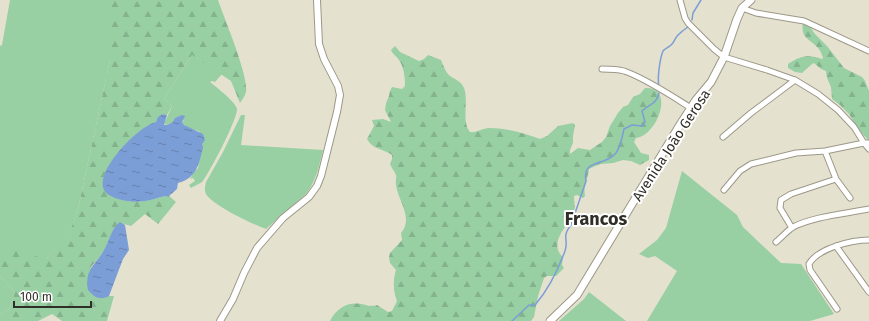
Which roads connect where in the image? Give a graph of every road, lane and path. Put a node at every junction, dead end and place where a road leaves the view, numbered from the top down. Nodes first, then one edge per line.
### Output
1 (317, 0) edge
2 (680, 0) edge
3 (751, 0) edge
4 (742, 8) junction
5 (869, 51) edge
6 (724, 58) junction
7 (602, 69) dead end
8 (795, 80) junction
9 (691, 108) junction
10 (723, 137) dead end
11 (866, 143) edge
12 (869, 149) edge
13 (825, 151) junction
14 (836, 180) junction
15 (724, 190) dead end
16 (850, 198) dead end
17 (869, 209) edge
18 (792, 228) junction
19 (869, 240) edge
20 (776, 242) dead end
21 (836, 246) junction
22 (869, 292) edge
23 (837, 309) dead end
24 (220, 321) edge
25 (550, 321) edge

1 - 24 street
2 - 6 street
3 - 4 main road, Avenida João Gerosa
4 - 5 street
4 - 6 main road, Avenida João Gerosa
6 - 8 street
6 - 9 main road, Avenida João Gerosa
7 - 9 street
8 - 10 street
8 - 11 street
9 - 25 main road, Avenida João Gerosa
11 - 12 street
11 - 13 street
13 - 14 street
13 - 15 street
14 - 16 street
14 - 18 street
17 - 18 street
18 - 20 street
19 - 21 street
21 - 22 street
21 - 23 street

